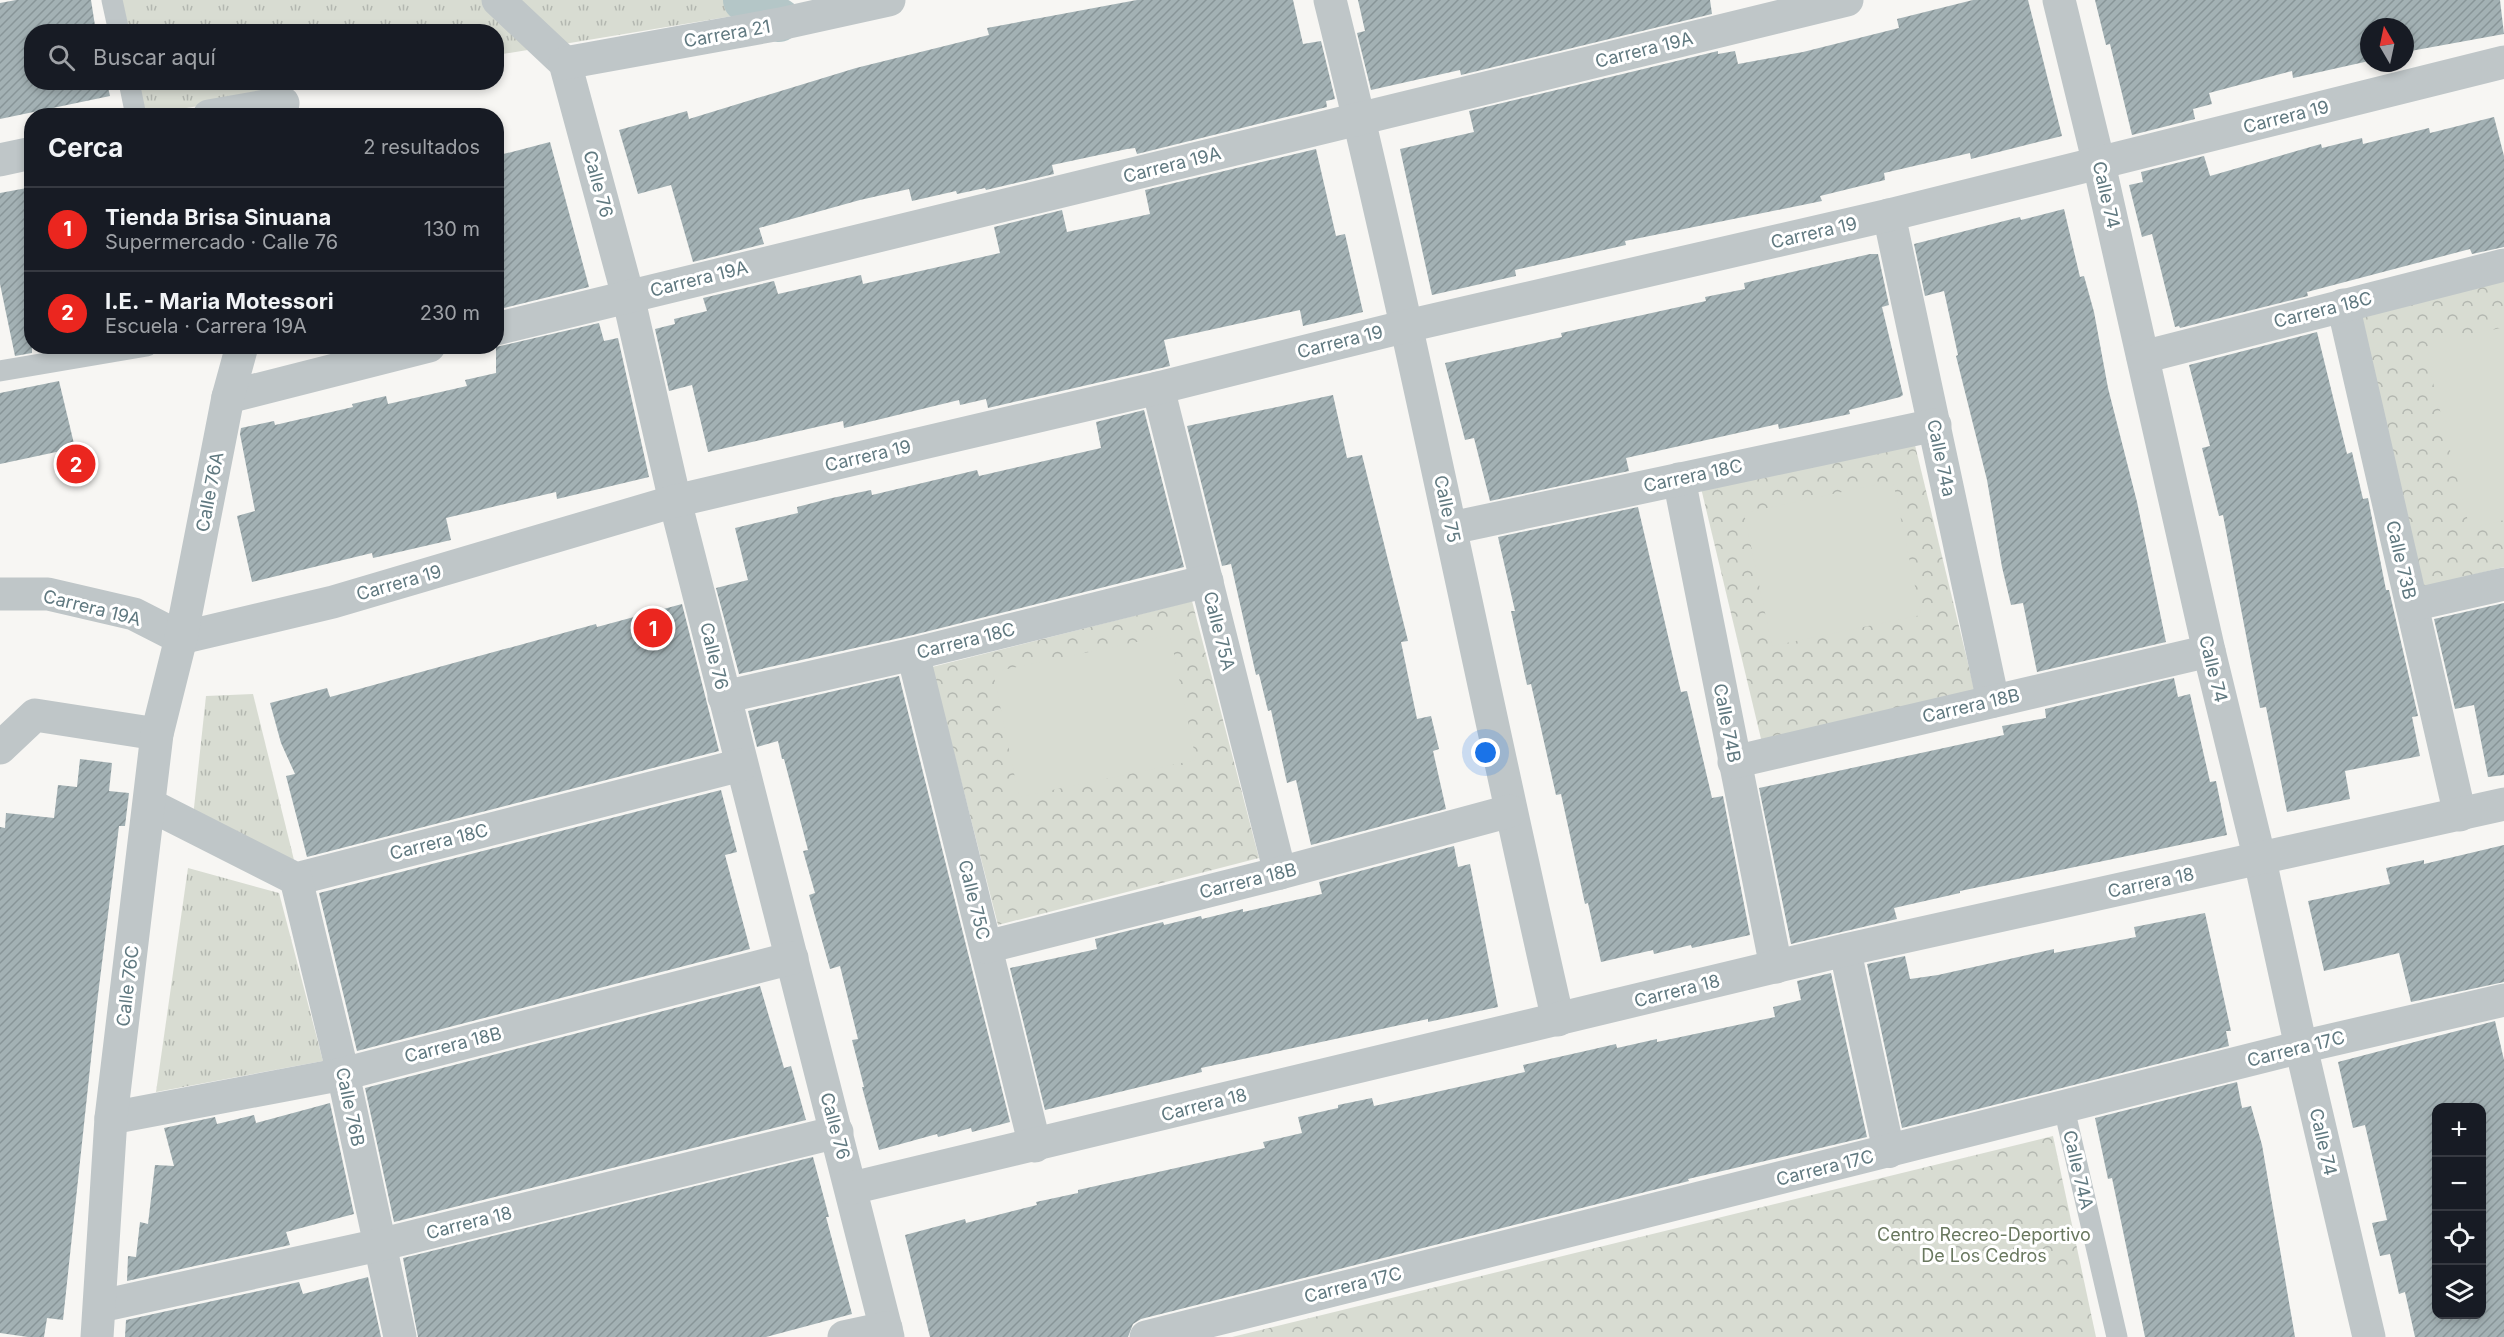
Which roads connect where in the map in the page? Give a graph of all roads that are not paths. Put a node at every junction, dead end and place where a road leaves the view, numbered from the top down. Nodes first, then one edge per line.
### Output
1 (112, 0) edge
2 (498, 0) edge
3 (889, 0) edge
4 (1330, 0) edge
5 (1847, 0) edge
6 (2059, 0) edge
7 (116, 24) edge
8 (2504, 62) edge
9 (565, 63) junction
10 (131, 90) edge
11 (134, 108) edge
12 (1360, 120) junction
13 (24, 155) edge
14 (0, 160) edge
15 (2099, 164) junction
16 (1889, 215) junction
17 (2504, 266) edge
18 (628, 296) junction
19 (2343, 305) junction
20 (1407, 326) junction
21 (504, 327) edge
22 (100, 354) edge
23 (240, 354) edge
24 (397, 354) edge
25 (2143, 357) junction
26 (0, 371) edge
27 (1158, 388) junction
28 (228, 397) junction
29 (1935, 425) junction
30 (1679, 479) junction
31 (675, 501) junction
32 (1451, 528) junction
33 (1207, 581) junction
34 (2504, 584) edge
35 (0, 594) edge
36 (2412, 605) junction
37 (181, 638) junction
38 (2209, 651) junction
39 (913, 654) junction
40 (724, 698) junction
41 (1993, 701) junction
42 (157, 734) junction
43 (0, 748) edge
44 (1734, 762) junction
45 (741, 765) junction
46 (2504, 804) edge
47 (150, 805) junction
48 (1510, 811) junction
49 (2460, 815) junction
50 (2260, 860) junction
51 (1280, 873) junction
52 (296, 879) junction
53 (986, 947) junction
54 (1845, 950) junction
55 (792, 958) junction
56 (1776, 967) junction
57 (2502, 1007) edge
58 (1558, 1020) junction
59 (2301, 1047) junction
60 (343, 1074) junction
61 (2064, 1108) junction
62 (111, 1118) junction
63 (837, 1132) junction
64 (1035, 1146) junction
65 (1889, 1152) junction
66 (852, 1188) junction
67 (379, 1245) junction
68 (99, 1322) edge
69 (887, 1332) edge
70 (400, 1337) edge
71 (844, 1337) edge
72 (1146, 1337) edge
73 (2117, 1337) edge
74 (2369, 1337) edge

1 - 7 lane
2 - 9 street
3 - 9 street, Carrera 21
4 - 12 street, Calle 75
5 - 12 street, Carrera 19A
6 - 15 street, Calle 74
8 - 15 street, Carrera 19
9 - 18 street, Calle 76
10 - 11 lane
12 - 18 street, Carrera 19A
12 - 20 street, Calle 75
13 - 14 street
15 - 16 street, Carrera 19
15 - 25 street, Calle 74
16 - 20 street, Carrera 19
16 - 29 street, Calle 74a
17 - 19 street, Carrera 18C
18 - 21 street, Carrera 19A
18 - 31 street, Calle 76
19 - 25 street, Carrera 18C
19 - 36 street, Calle 73B
20 - 27 street, Carrera 19
20 - 32 street, Calle 75
22 - 26 lane
23 - 28 street, Calle 76A
24 - 28 street
25 - 38 street, Calle 74
27 - 31 street, Carrera 19
27 - 33 street, Calle 75A
28 - 37 street, Calle 76A
29 - 30 street, Carrera 18C
29 - 41 street, Calle 74a
30 - 32 street, Carrera 18C
30 - 44 street, Calle 74B
31 - 37 street, Carrera 19
31 - 40 street, Calle 76
32 - 48 street, Calle 75
33 - 39 street, Carrera 18C
33 - 51 street, Calle 75A
34 - 36 street
35 - 37 street, Carrera 19A
36 - 49 street, Calle 73B
37 - 42 street, Calle 76C
38 - 41 street, Carrera 18B
38 - 50 street, Calle 74
39 - 40 street, Carrera 18C
39 - 53 street, Calle 75C
40 - 45 street, Calle 76
41 - 44 street, Carrera 18B
42 - 43 street
42 - 47 street, Calle 76C
44 - 56 street, Calle 74B
45 - 52 street, Carrera 18C
45 - 55 street, Calle 76
46 - 49 street, Carrera 18
47 - 52 street
47 - 62 street, Calle 76C
48 - 51 street, Carrera 18B
48 - 58 street, Calle 75
49 - 50 street, Carrera 18
50 - 54 street, Carrera 18
50 - 59 street, Calle 74
51 - 53 street, Carrera 18B
52 - 60 street, Calle 76B
53 - 64 street, Calle 75C
54 - 56 street, Carrera 18
54 - 65 street
55 - 60 street, Carrera 18B
55 - 63 street, Calle 76
56 - 58 street, Carrera 18
57 - 59 street, Carrera 17C
58 - 64 street, Carrera 18
59 - 61 street, Carrera 17C
59 - 74 street, Calle 74
60 - 62 street, Carrera 18B
60 - 67 street, Calle 76B
61 - 65 street, Carrera 17C
61 - 73 lane, Calle 74A
62 - 68 street, Calle 76C
63 - 66 street, Calle 76
63 - 67 street, Carrera 18
64 - 66 street, Carrera 18
65 - 72 street, Carrera 17C
66 - 69 street, Calle 76
67 - 68 street, Carrera 18
67 - 70 street, Calle 76B
69 - 71 street

